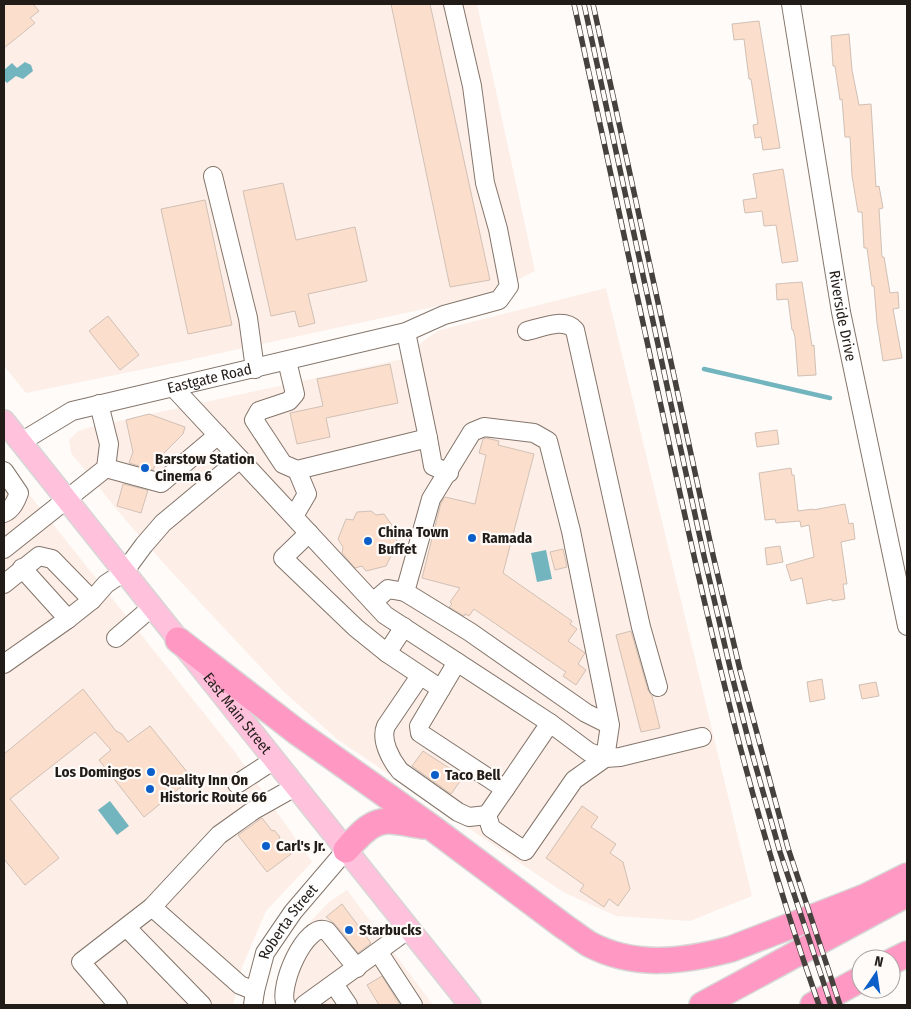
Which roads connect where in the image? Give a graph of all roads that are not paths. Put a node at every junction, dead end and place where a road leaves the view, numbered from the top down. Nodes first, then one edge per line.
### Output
1 (453, 4) edge
2 (791, 4) edge
3 (213, 176) dead end
4 (527, 331) dead end
5 (406, 332) junction
6 (287, 361) junction
7 (255, 369) junction
8 (173, 387) junction
9 (99, 404) junction
10 (4, 421) edge
11 (218, 435) junction
12 (428, 438) junction
13 (21, 442) junction
14 (240, 459) junction
15 (106, 468) junction
16 (296, 470) junction
17 (4, 472) edge
18 (449, 472) junction
19 (4, 488) edge
20 (66, 500) junction
21 (4, 502) edge
22 (4, 513) edge
23 (294, 516) junction
24 (309, 533) junction
25 (4, 549) edge
26 (22, 568) junction
27 (129, 578) junction
28 (4, 584) edge
29 (405, 592) junction
30 (92, 600) junction
31 (373, 602) junction
32 (152, 607) junction
33 (68, 619) junction
34 (907, 626) edge
35 (404, 627) junction
36 (116, 638) dead end
37 (178, 640) junction
38 (387, 653) junction
39 (457, 662) junction
40 (4, 664) edge
41 (420, 676) junction
42 (658, 687) dead end
43 (441, 689) junction
44 (550, 724) junction
45 (610, 725) junction
46 (702, 737) dead end
47 (605, 758) junction
48 (274, 760) junction
49 (237, 784) dead end
50 (295, 787) junction
51 (505, 789) junction
52 (487, 815) junction
53 (431, 828) junction
54 (346, 850) junction
55 (907, 876) edge
56 (907, 894) edge
57 (152, 907) junction
58 (127, 928) junction
59 (409, 929) junction
60 (378, 953) junction
61 (357, 968) junction
62 (334, 984) junction
63 (851, 984) edge
64 (254, 998) edge
65 (118, 1005) edge
66 (202, 1005) edge
67 (286, 1005) edge
68 (304, 1005) edge
69 (348, 1005) edge
70 (413, 1005) edge
71 (470, 1005) edge
72 (702, 1005) edge
73 (813, 1005) edge

1 - 5 street, Eastgate Road
2 - 34 street, Riverside Drive
3 - 7 street
4 - 42 street
5 - 6 street, Eastgate Road
5 - 12 street
6 - 7 street, Eastgate Road
6 - 16 street
7 - 8 street, Eastgate Road
8 - 9 street, Eastgate Road
8 - 11 street
9 - 13 street, Eastgate Road
9 - 15 street
10 - 13 main road, East Main Street
11 - 14 street
11 - 15 street
12 - 16 street
12 - 18 street
13 - 20 main road, East Main Street
14 - 23 street
14 - 27 street
15 - 20 street
16 - 23 street
17 - 22 street
18 - 29 street
18 - 45 street
19 - 21 street
20 - 25 street
20 - 27 main road, East Main Street
23 - 24 street
24 - 31 street
24 - 38 street
26 - 28 street
26 - 30 street
26 - 33 street
27 - 30 street
27 - 32 main road, East Main Street
29 - 31 street
29 - 45 street
30 - 33 street
31 - 35 street
32 - 36 street
32 - 37 main road, East Main Street
33 - 40 street
35 - 38 street
35 - 39 street
37 - 48 main road, East Main Street
37 - 53 highway
38 - 41 street
39 - 43 street
39 - 44 street
41 - 43 street
41 - 52 street
43 - 51 street
44 - 47 street
44 - 51 street
45 - 47 street
46 - 47 street
47 - 52 street
48 - 49 street
48 - 50 main road, East Main Street
50 - 54 main road, East Main Street
50 - 57 street
51 - 52 street
53 - 54 highway
53 - 55 highway
54 - 59 main road, East Main Street
54 - 64 street, Roberta Street
56 - 72 highway
57 - 58 street
57 - 64 street
58 - 65 street
58 - 66 street
59 - 60 street
59 - 71 main road, East Main Street
60 - 61 street
60 - 70 street
61 - 62 street
61 - 67 street
62 - 68 street
62 - 69 street
63 - 73 highway

